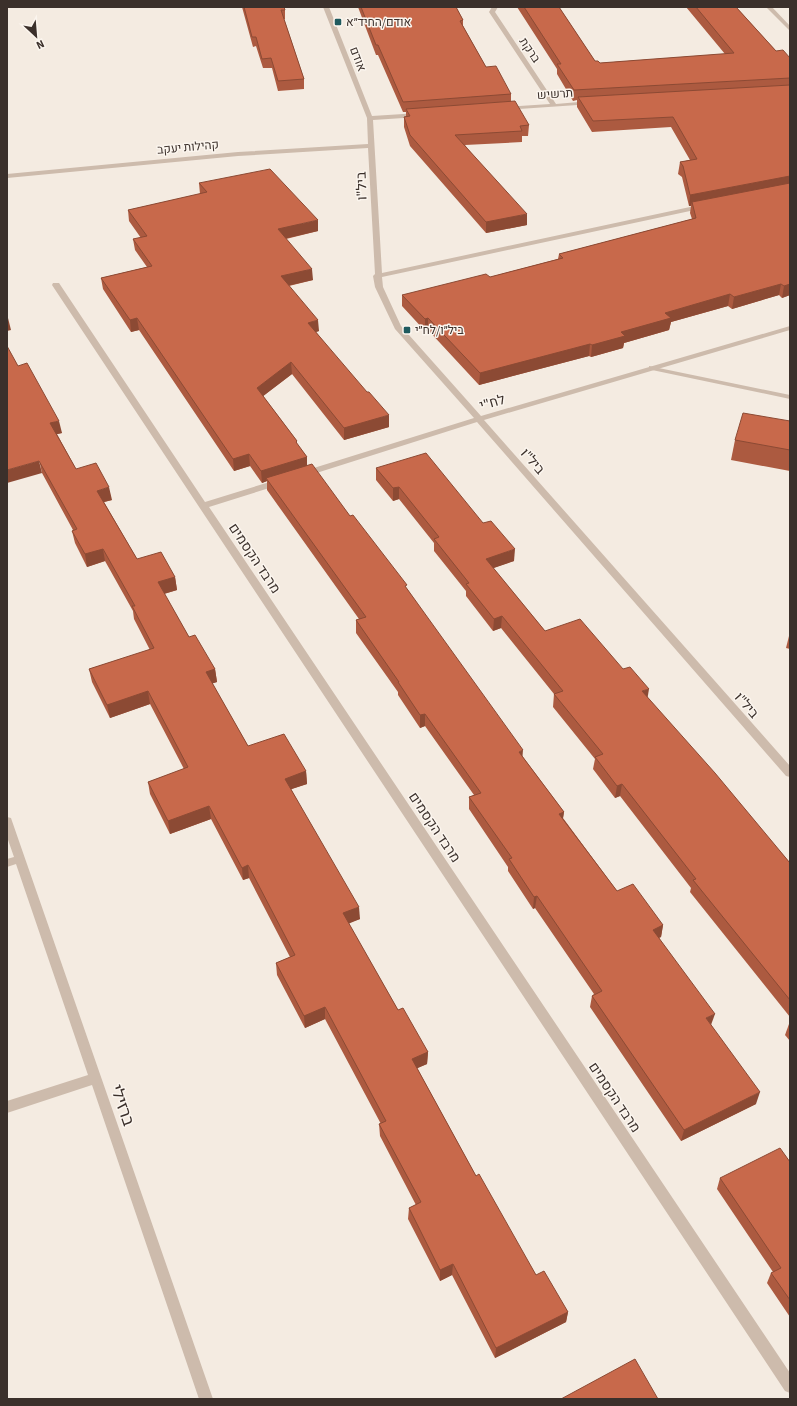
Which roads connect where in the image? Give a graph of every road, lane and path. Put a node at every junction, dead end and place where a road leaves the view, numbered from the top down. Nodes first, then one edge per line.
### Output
1 (326, 7) edge
2 (495, 7) edge
3 (769, 7) edge
4 (790, 28) edge
5 (601, 103) edge
6 (554, 105) junction
7 (500, 109) edge
8 (423, 114) edge
9 (370, 118) junction
10 (372, 146) junction
11 (7, 176) edge
12 (713, 204) edge
13 (377, 276) junction
14 (56, 284) dead end
15 (790, 328) edge
16 (652, 368) junction
17 (790, 397) edge
18 (479, 419) junction
19 (203, 506) junction
20 (790, 773) edge
21 (7, 821) edge
22 (20, 859) junction
23 (7, 862) edge
24 (95, 1078) junction
25 (7, 1107) edge
26 (790, 1386) edge
27 (206, 1399) edge

1 - 9 street, אודם
2 - 6 street, ברקת
3 - 4 street
5 - 6 street, תרשיש
6 - 7 street, תרשיש
8 - 9 street
9 - 10 street, ביל"ו
10 - 11 street, קהילות יעקב
10 - 13 street, ביל"ו
12 - 13 street
13 - 18 street, ביל"ו
14 - 19 street, מרבד הקסמים
15 - 16 street, לח"י
16 - 17 street
16 - 18 street, לח"י
18 - 19 street, לח"י
18 - 20 street, ביל"ו
19 - 26 street, מרבד הקסמים
21 - 22 street, ברזילי
22 - 23 street
22 - 24 street, ברזילי
24 - 25 street
24 - 27 street, ברזילי

